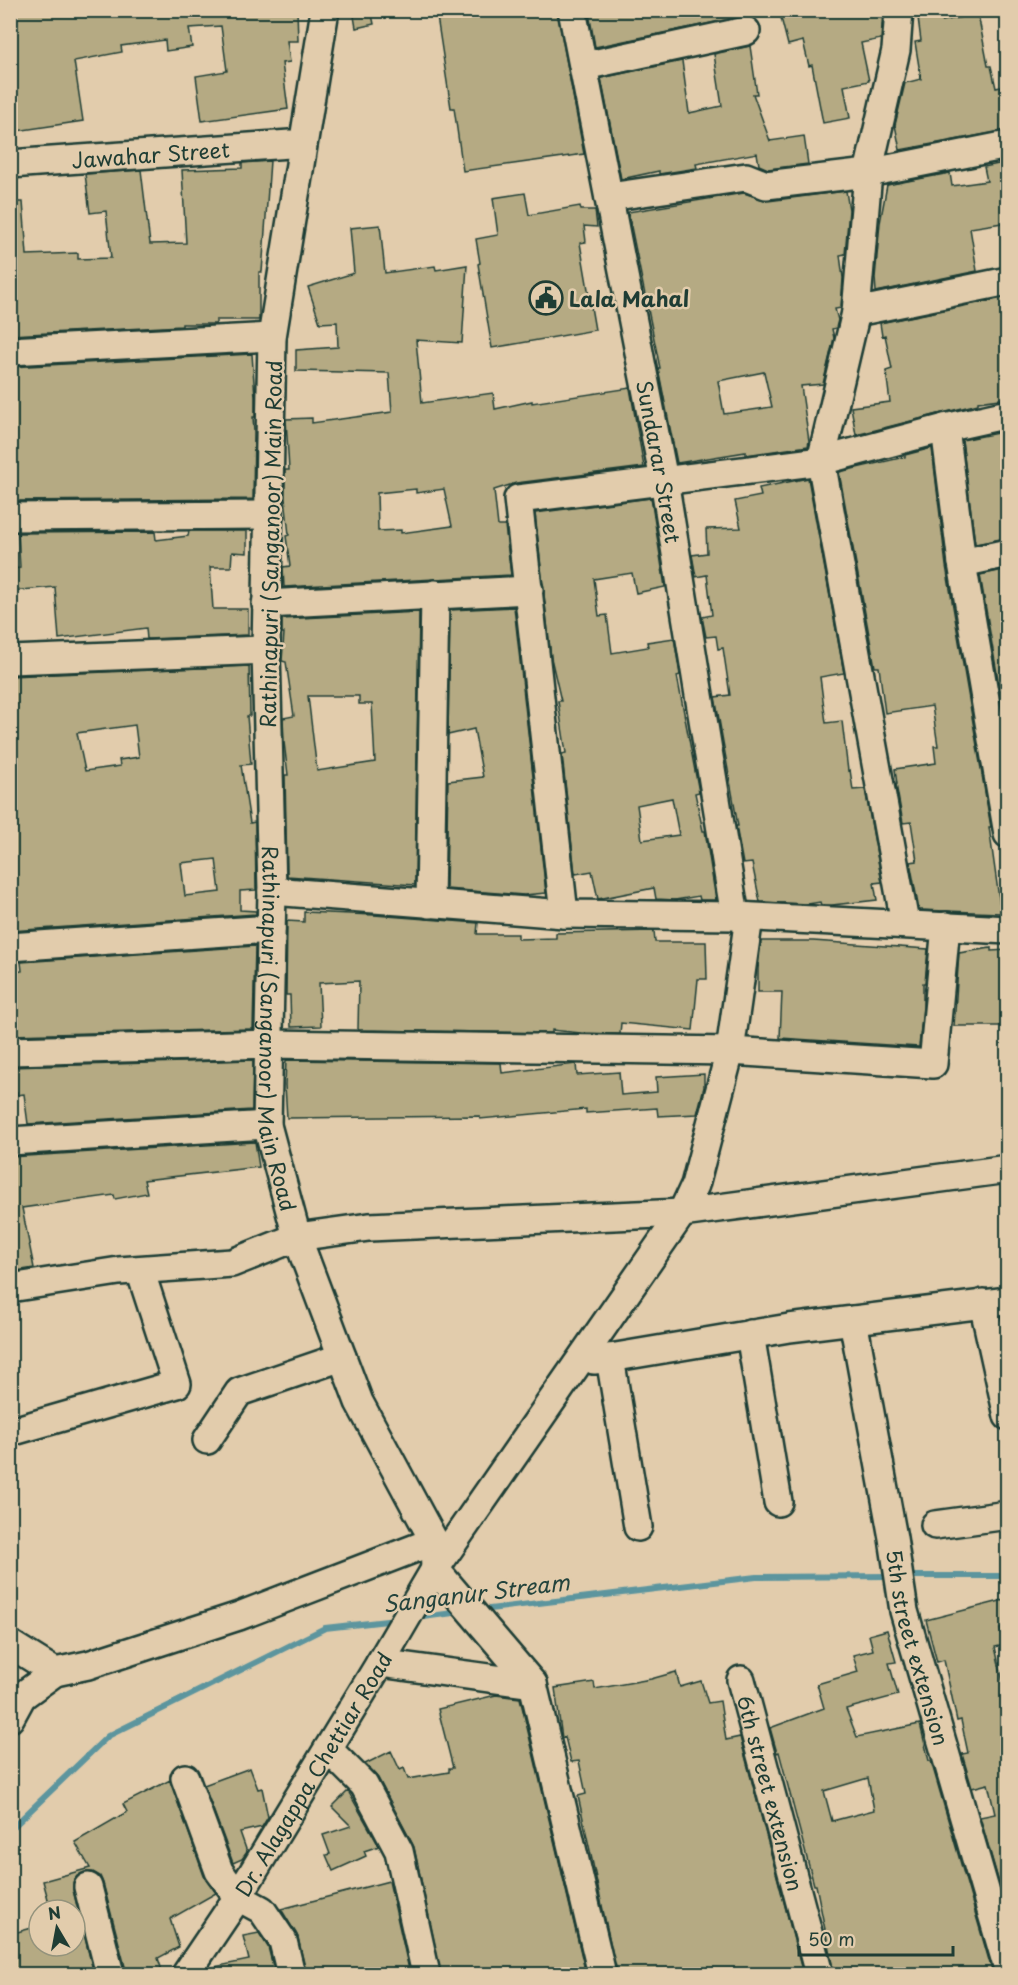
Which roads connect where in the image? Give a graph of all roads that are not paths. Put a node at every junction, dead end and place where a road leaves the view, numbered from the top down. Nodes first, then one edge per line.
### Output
1 (312, 10) edge
2 (325, 10) edge
3 (339, 10) edge
4 (572, 10) edge
5 (899, 10) edge
6 (746, 31) dead end
7 (584, 66) junction
8 (290, 144) junction
9 (1008, 145) edge
10 (10, 164) edge
11 (868, 173) junction
12 (609, 197) junction
13 (1008, 282) edge
14 (856, 312) junction
15 (272, 337) junction
16 (10, 351) edge
17 (1008, 414) edge
18 (945, 428) junction
19 (821, 461) junction
20 (664, 480) junction
21 (269, 515) junction
22 (10, 517) edge
23 (1008, 553) edge
24 (962, 563) junction
25 (529, 590) junction
26 (435, 594) junction
27 (266, 604) junction
28 (266, 650) junction
29 (10, 660) edge
30 (1008, 834) edge
31 (272, 891) junction
32 (430, 904) junction
33 (564, 914) junction
34 (742, 916) junction
35 (904, 923) junction
36 (946, 926) junction
37 (272, 929) junction
38 (1008, 930) edge
39 (10, 947) edge
40 (268, 1044) junction
41 (10, 1051) edge
42 (730, 1051) junction
43 (267, 1125) junction
44 (10, 1141) edge
45 (1008, 1168) edge
46 (682, 1213) junction
47 (297, 1237) junction
48 (140, 1269) junction
49 (10, 1288) edge
50 (995, 1302) edge
51 (853, 1320) junction
52 (750, 1334) junction
53 (342, 1357) junction
54 (610, 1358) junction
55 (579, 1362) junction
56 (1008, 1416) edge
57 (10, 1432) edge
58 (207, 1440) dead end
59 (778, 1502) dead end
60 (1008, 1515) edge
61 (934, 1526) dead end
62 (638, 1527) dead end
63 (434, 1541) junction
64 (441, 1576) junction
65 (10, 1644) edge
66 (383, 1659) junction
67 (55, 1671) junction
68 (741, 1680) dead end
69 (532, 1684) junction
70 (10, 1719) edge
71 (328, 1749) junction
72 (185, 1778) dead end
73 (88, 1887) dead end
74 (237, 1896) junction
75 (1008, 1969) edge
76 (110, 1974) edge
77 (186, 1974) edge
78 (291, 1974) edge
79 (426, 1974) edge
80 (602, 1974) edge
81 (819, 1974) edge

1 - 8 street
2 - 15 street, Rathinapuri (Sanganoor) Main Road
3 - 15 street
4 - 7 street, Sundarar Street
5 - 11 street
6 - 7 street
7 - 12 street, Sundarar Street
8 - 10 street, Jawahar Street
8 - 15 street
9 - 11 street
11 - 12 street
11 - 14 street
12 - 20 street, Sundarar Street
13 - 14 street
14 - 19 street
15 - 16 street
15 - 21 street, Rathinapuri (Sanganoor) Main Road
17 - 18 street
18 - 19 street
18 - 24 street
19 - 20 street
19 - 35 street
20 - 25 street
20 - 34 street, Sundarar Street
21 - 22 street
21 - 27 street, Rathinapuri (Sanganoor) Main Road
23 - 24 street
24 - 30 street
25 - 26 street
25 - 33 street
26 - 27 street
26 - 32 street
27 - 28 street, Rathinapuri (Sanganoor) Main Road
28 - 29 street
28 - 31 street, Rathinapuri (Sanganoor) Main Road
31 - 32 street
31 - 37 street, Rathinapuri (Sanganoor) Main Road
32 - 33 street
33 - 34 street
34 - 35 street
34 - 42 street, Sundarar Street
35 - 36 street
36 - 38 street
36 - 42 street
37 - 39 street
37 - 40 street, Rathinapuri (Sanganoor) Main Road
40 - 41 street
40 - 42 street
40 - 43 street, Rathinapuri (Sanganoor) Main Road
42 - 46 street, Sundarar Street
43 - 44 street
43 - 47 street, Rathinapuri (Sanganoor) Main Road
45 - 46 street
46 - 47 street
46 - 55 street, Dr. Alagappa Chettiar Road
47 - 48 street
47 - 53 street, Rathinapuri (Sanganoor) Main Road
48 - 49 street
48 - 57 street
50 - 51 street
50 - 56 street
51 - 52 street
51 - 75 street, 5th street extension
52 - 54 street
52 - 59 street
53 - 58 street
53 - 63 street, Rathinapuri (Sanganoor) Main Road
54 - 55 street
54 - 62 street
55 - 64 street, Dr. Alagappa Chettiar Road
60 - 61 street
63 - 64 street, Rathinapuri (Sanganoor) Main Road
63 - 67 street
64 - 66 street, Dr. Alagappa Chettiar Road
64 - 69 street
65 - 67 street
66 - 69 street
66 - 71 street, Dr. Alagappa Chettiar Road
67 - 70 street
68 - 81 street, 6th street extension
69 - 80 street
71 - 74 street, Dr. Alagappa Chettiar Road
71 - 79 street
72 - 74 street
73 - 76 street
74 - 77 street, Dr. Alagappa Chettiar Road
74 - 78 street

